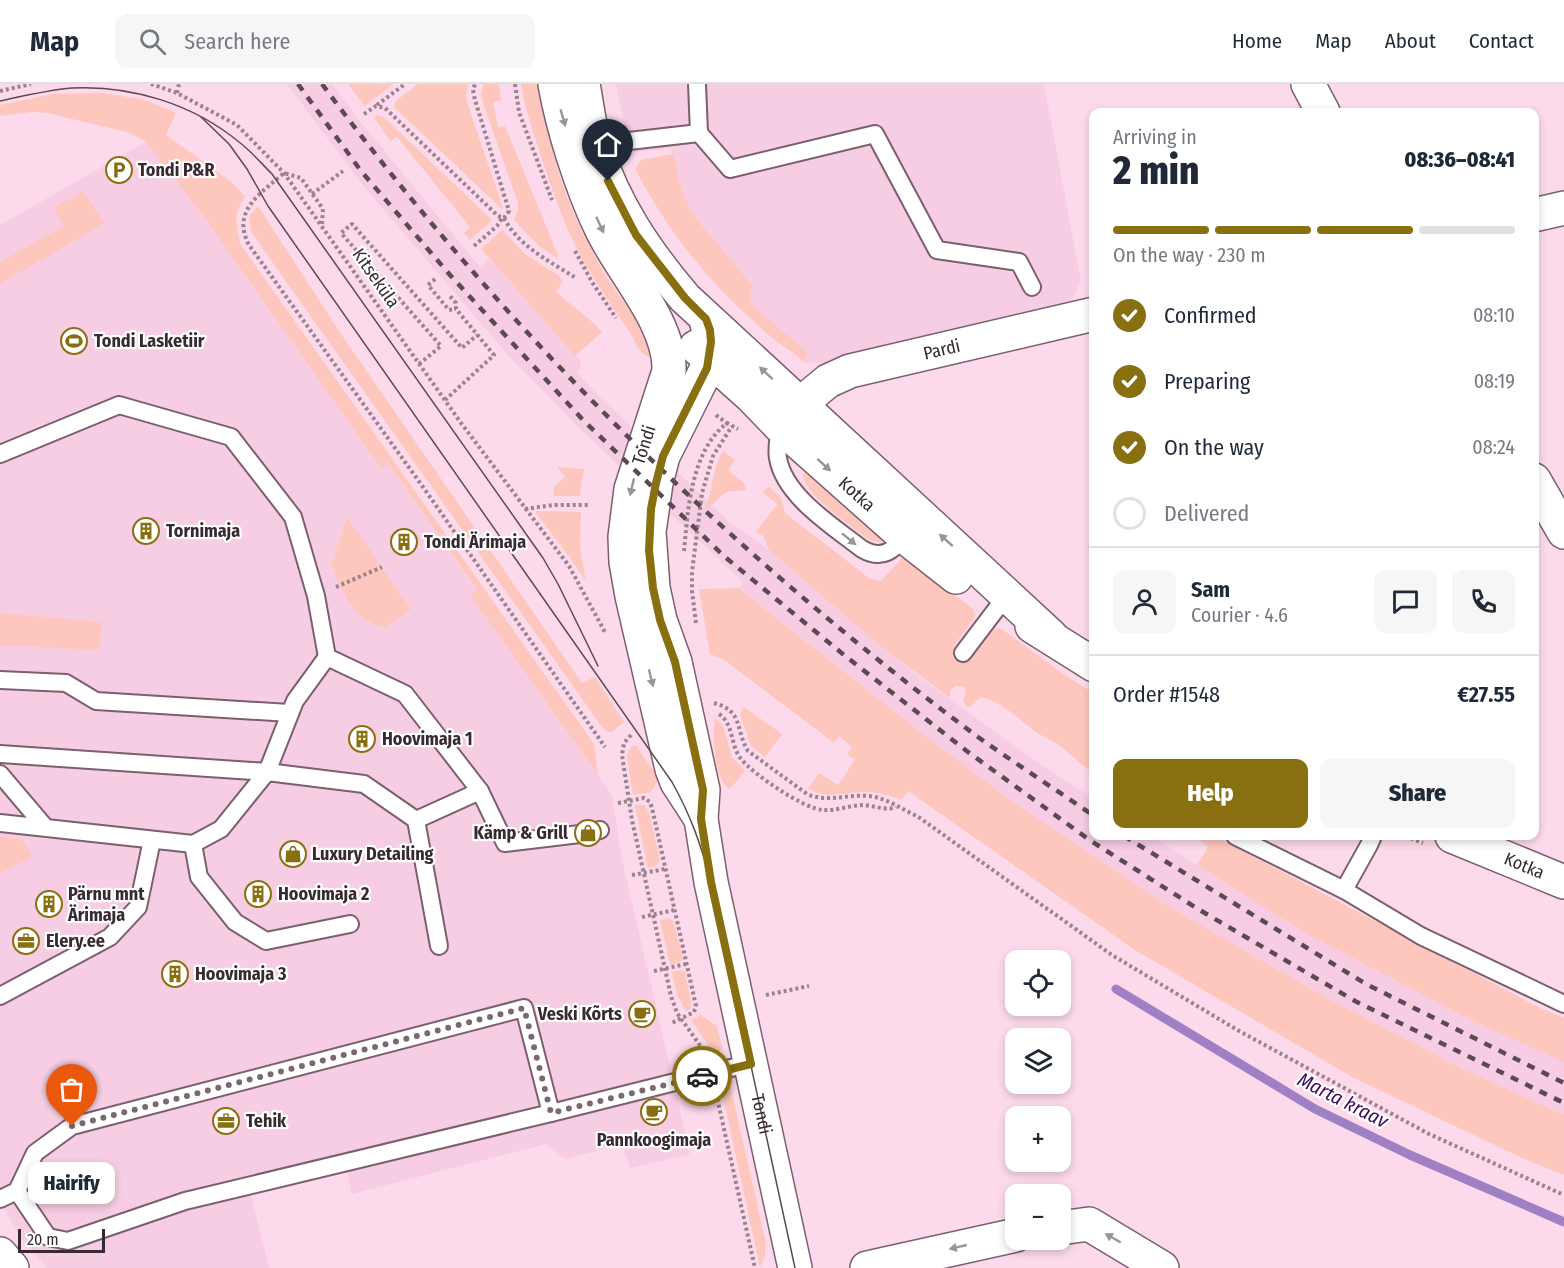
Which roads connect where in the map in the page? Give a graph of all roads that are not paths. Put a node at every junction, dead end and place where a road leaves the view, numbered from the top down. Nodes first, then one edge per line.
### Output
1 (555, 84) edge
2 (583, 84) edge
3 (697, 84) edge
4 (1308, 84) edge
5 (1321, 108) edge
6 (699, 133) junction
7 (584, 148) junction
8 (1564, 208) edge
9 (1539, 214) edge
10 (1032, 287) dead end
11 (641, 294) junction
12 (1089, 315) edge
13 (711, 342) junction
14 (669, 371) junction
15 (742, 406) junction
16 (681, 422) junction
17 (786, 425) junction
18 (0, 454) edge
19 (1539, 489) edge
20 (1564, 532) edge
21 (1002, 600) junction
22 (963, 653) dead end
23 (327, 657) junction
24 (1089, 662) edge
25 (0, 680) edge
26 (290, 713) junction
27 (0, 754) edge
28 (267, 772) junction
29 (0, 774) edge
30 (480, 791) junction
31 (701, 819) junction
32 (416, 820) junction
33 (0, 823) edge
34 (45, 827) junction
35 (600, 830) dead end
36 (152, 840) junction
37 (1243, 840) edge
38 (1372, 840) edge
39 (1462, 840) edge
40 (193, 844) junction
41 (1564, 882) edge
42 (1344, 890) junction
43 (350, 924) dead end
44 (439, 946) dead end
45 (0, 996) edge
46 (1564, 1004) edge
47 (751, 1064) junction
48 (551, 1113) junction
49 (17, 1191) junction
50 (0, 1199) edge
51 (1071, 1226) edge
52 (1005, 1237) edge
53 (0, 1254) edge
54 (12, 1268) edge
55 (795, 1268) edge
56 (867, 1268) edge
57 (1162, 1268) edge

1 -> 7 street, Tondi
2 - 7 street, Tondi
3 - 6 lane
4 - 5 street
6 - 7 lane
6 - 10 lane
7 -> 11 street, Tondi
7 - 13 street, Tondi
8 - 9 street
11 - 13 street, Kotka
11 - 14 street, Tondi
12 - 17 street, Pardi
13 - 14 street
13 - 15 street, Kotka
13 - 16 street, Tondi
17 -> 13 street, Tondi
14 -> 31 street, Tondi
15 - 16 street
15 - 17 street, Kotka
16 - 31 street, Tondi
17 - 21 street, Kotka
18 - 23 lane
19 - 20 street
21 - 22 lane
21 - 24 street
23 - 26 lane
23 - 30 lane
25 - 26 lane
26 - 28 lane
27 - 28 lane
28 - 32 lane
28 - 40 lane
29 - 34 lane
30 - 32 lane
30 - 35 lane
31 - 47 street, Tondi
32 - 44 lane
33 - 34 lane
34 - 36 lane
36 - 40 lane
36 - 45 lane
37 - 42 lane
38 - 42 lane
39 - 41 street, Kotka
40 - 43 lane
42 - 46 lane
47 - 48 lane
47 - 55 street, Tondi
48 - 49 lane
48 - 49 lane
49 - 50 lane
57 -> 51 street
52 -> 56 street
53 - 54 street

